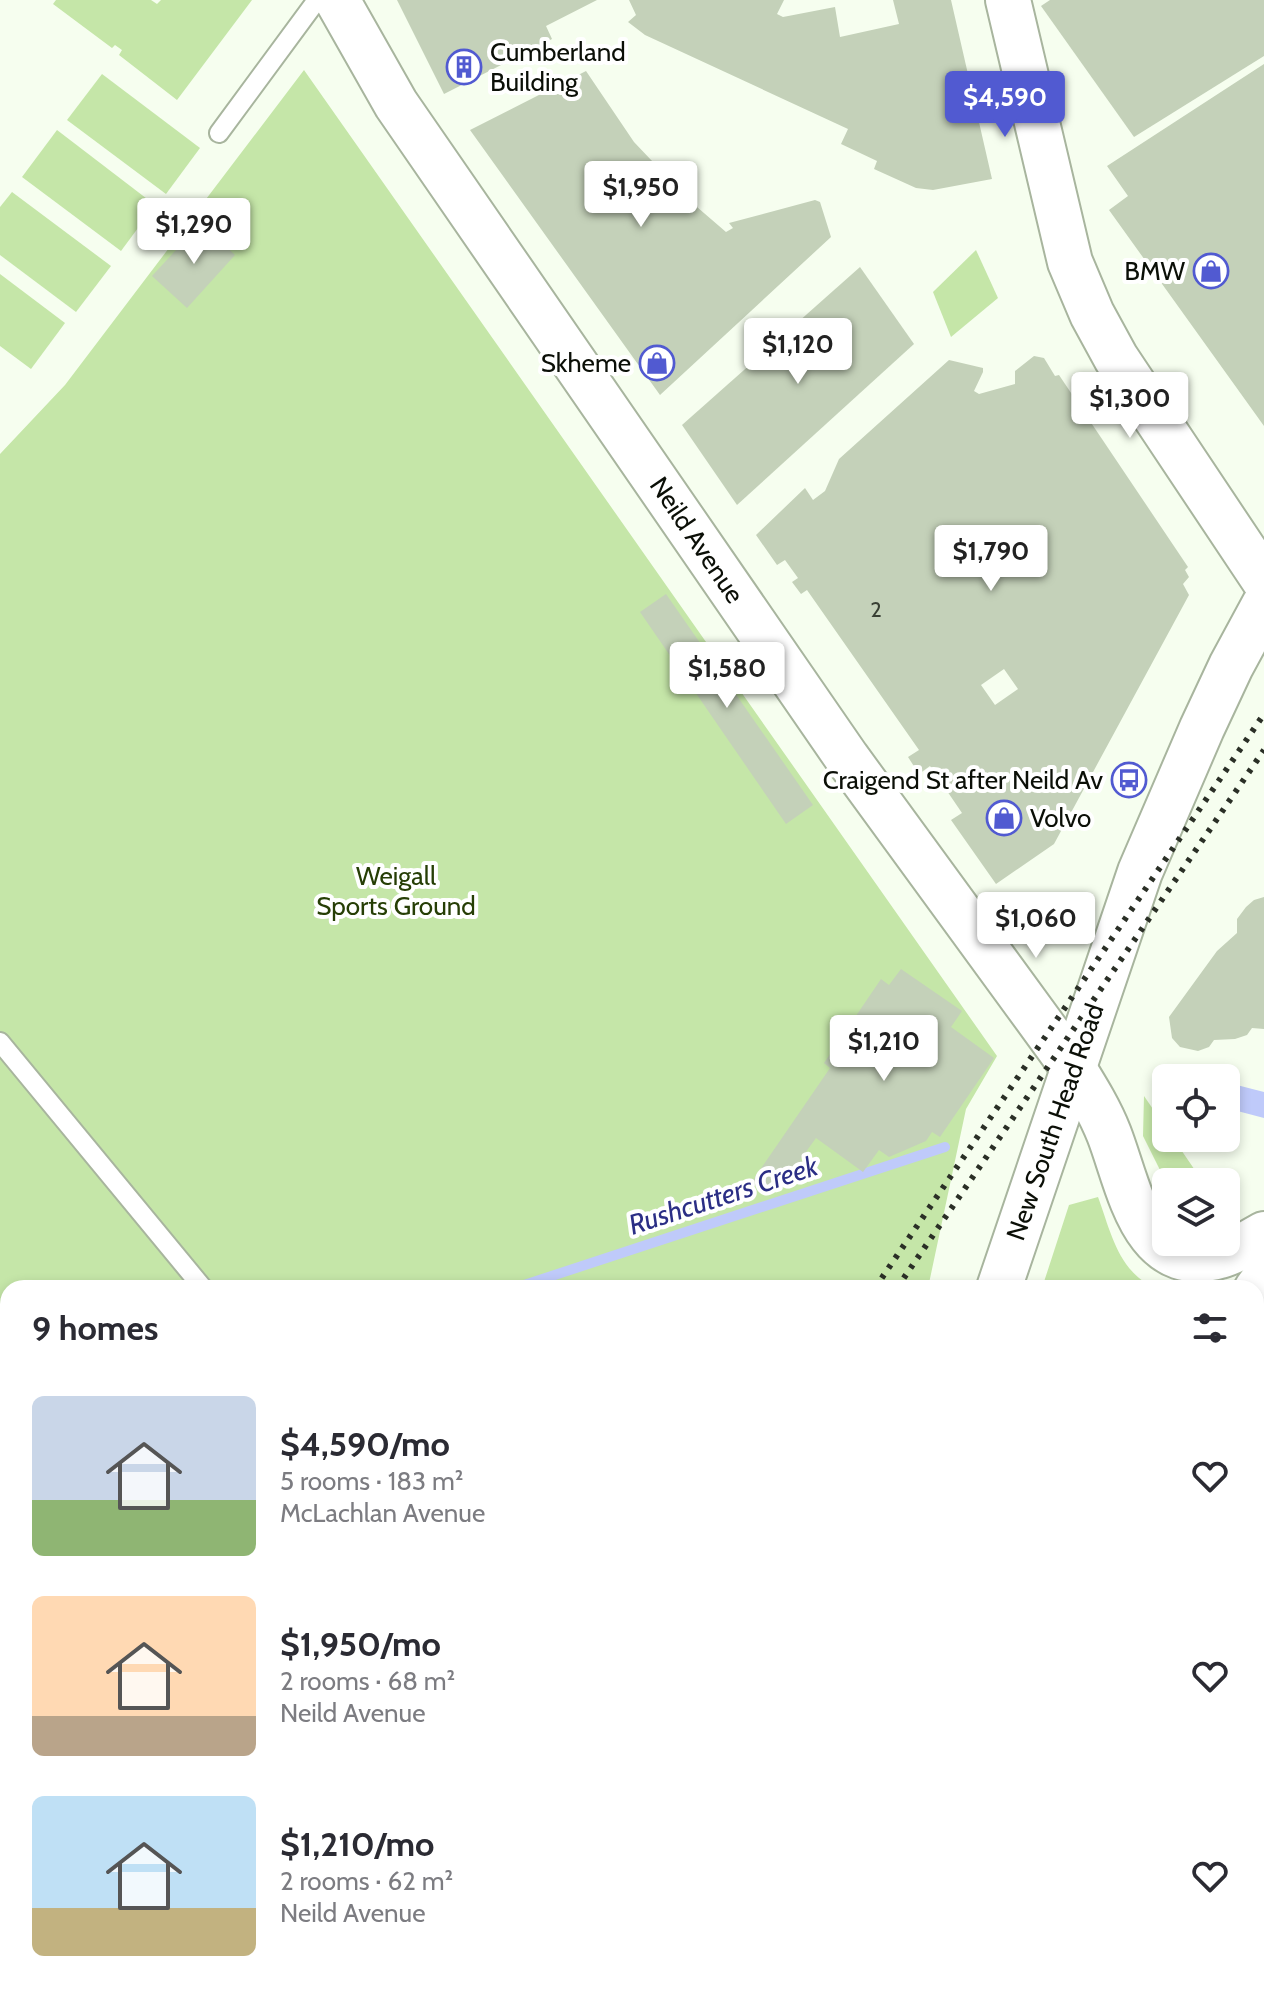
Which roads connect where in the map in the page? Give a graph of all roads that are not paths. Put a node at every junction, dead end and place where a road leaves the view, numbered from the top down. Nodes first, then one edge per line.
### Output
1 (317, 0) edge
2 (337, 0) edge
3 (1008, 0) edge
4 (219, 133) dead end
5 (1264, 580) edge
6 (1264, 605) edge
7 (0, 1042) edge
8 (1074, 1069) junction
9 (1264, 1234) edge
10 (196, 1280) edge
11 (1002, 1280) edge

1 - 4 lane
2 - 8 main road, Neild Avenue
3 - 5 main road
6 - 8 main road, New South Head Road
7 - 10 lane
8 - 9 main road, Neild Avenue
8 - 11 main road, New South Head Road

